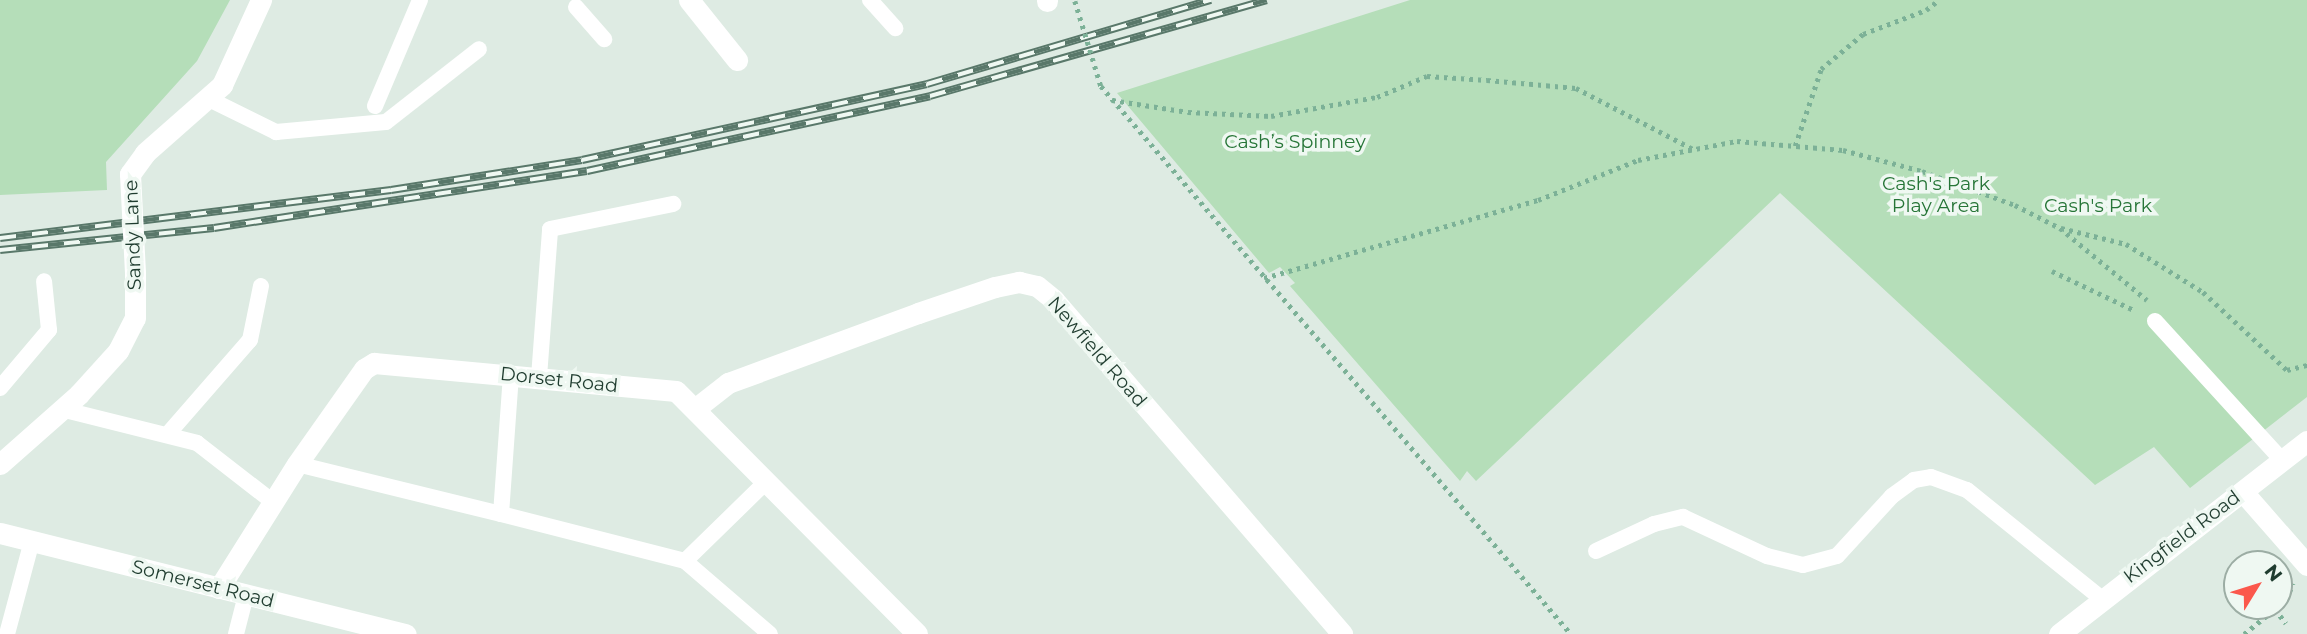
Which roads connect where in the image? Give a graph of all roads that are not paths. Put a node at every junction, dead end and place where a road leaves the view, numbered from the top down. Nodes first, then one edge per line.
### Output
1 (261, 0) edge
2 (420, 0) edge
3 (689, 0) edge
4 (870, 0) edge
5 (577, 2) edge
6 (895, 28) dead end
7 (604, 39) dead end
8 (479, 49) dead end
9 (737, 60) dead end
10 (209, 99) junction
11 (375, 106) dead end
12 (673, 204) dead end
13 (44, 281) dead end
14 (261, 286) dead end
15 (2155, 321) road end
16 (511, 374) junction
17 (539, 377) junction
18 (0, 388) edge
19 (696, 408) junction
20 (61, 409) junction
21 (167, 435) junction
22 (2307, 442) edge
23 (2282, 460) junction
24 (0, 464) edge
25 (297, 464) junction
26 (766, 482) junction
27 (2243, 492) junction
28 (272, 502) junction
29 (501, 514) junction
30 (0, 533) edge
31 (32, 541) junction
32 (1596, 551) dead end
33 (685, 561) junction
34 (2304, 563) edge
35 (219, 588) junction
36 (246, 595) junction
37 (2101, 598) junction
38 (7, 634) edge
39 (236, 634) edge
40 (406, 634) edge
41 (770, 634) edge
42 (917, 634) edge
43 (1342, 634) edge
44 (2059, 634) edge

1 - 10 street, Sandy Lane
2 - 11 lane
3 - 9 street
4 - 6 lane
5 - 7 lane
8 - 10 lane
10 - 20 street, Sandy Lane, bridge
12 - 17 lane
13 - 18 lane
14 - 21 lane
15 - 23 lane
16 - 17 street, Dorset Road
16 - 25 street, Dorset Road
16 - 29 lane
17 - 19 street, Dorset Road
19 - 26 street, Dorset Road
19 - 43 street, Newfield Road
20 - 21 lane
20 - 24 street, Sandy Lane
21 - 28 lane
22 - 23 street, Kingfield Road
23 - 27 street, Kingfield Road
25 - 28 street, Dorset Road
25 - 29 lane
26 - 33 lane
26 - 42 street, Dorset Road
27 - 34 street
27 - 37 street, Kingfield Road
28 - 35 street, Dorset Road
29 - 33 lane
30 - 31 street, Somerset Road
31 - 35 street, Somerset Road
31 - 38 lane
32 - 37 lane
33 - 41 lane
35 - 36 street, Somerset Road
36 - 39 lane
36 - 40 street, Somerset Road
37 - 44 street, Kingfield Road

